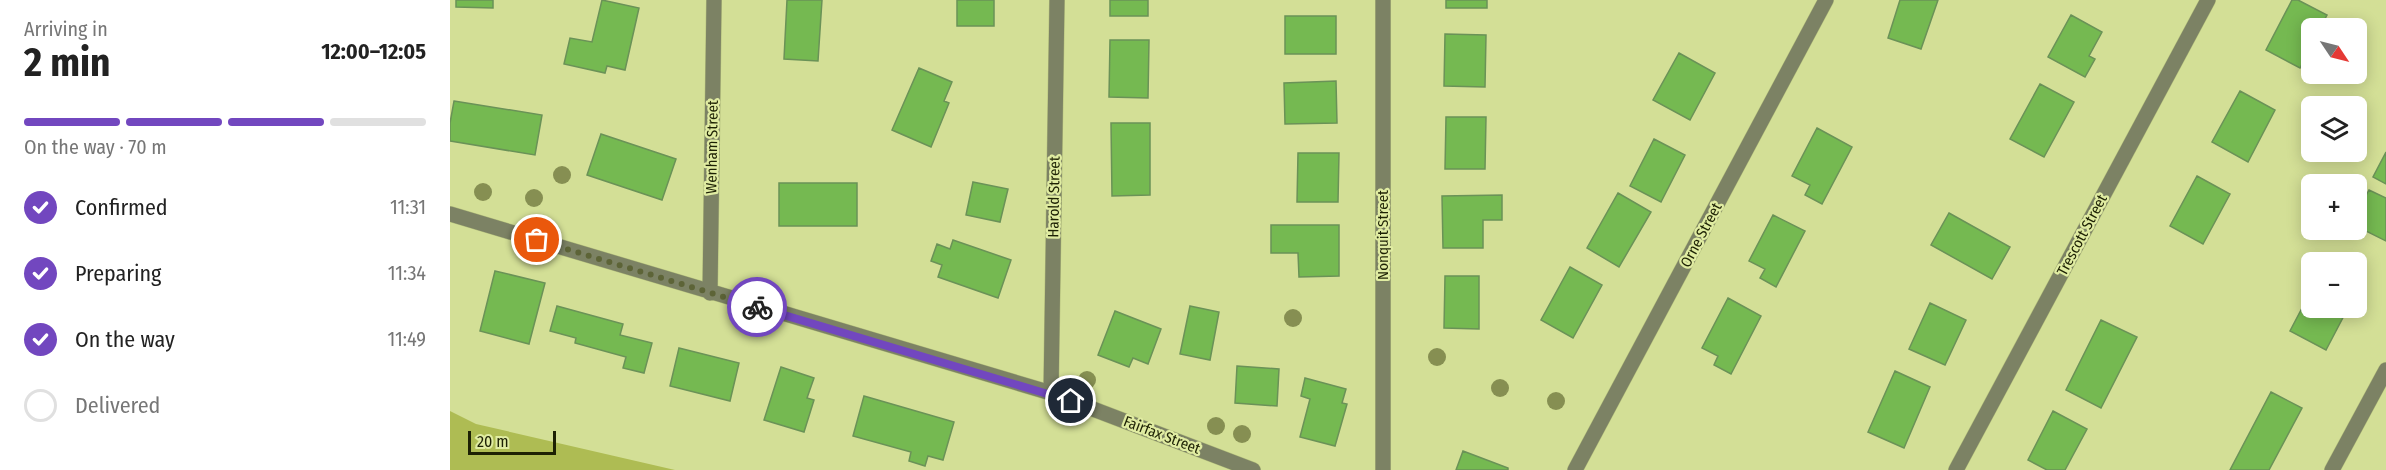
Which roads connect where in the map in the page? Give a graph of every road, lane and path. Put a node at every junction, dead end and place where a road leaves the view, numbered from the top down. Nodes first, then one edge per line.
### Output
1 (714, 0) edge
2 (1057, 0) edge
3 (1383, 0) edge
4 (1826, 0) edge
5 (2208, 0) edge
6 (450, 214) edge
7 (710, 293) junction
8 (2386, 370) edge
9 (1051, 393) junction
10 (1253, 470) edge
11 (1383, 470) edge
12 (1575, 470) edge
13 (1956, 470) edge
14 (2332, 470) edge

1 - 7 street, Wenham Street
2 - 9 street, Harold Street
3 - 11 street, Nonquit Street
4 - 12 street, Orne Street
5 - 13 street, Trescott Street
6 - 7 street, Fairfax Street
7 - 9 street, Fairfax Street
8 - 14 street
9 - 10 street, Fairfax Street

